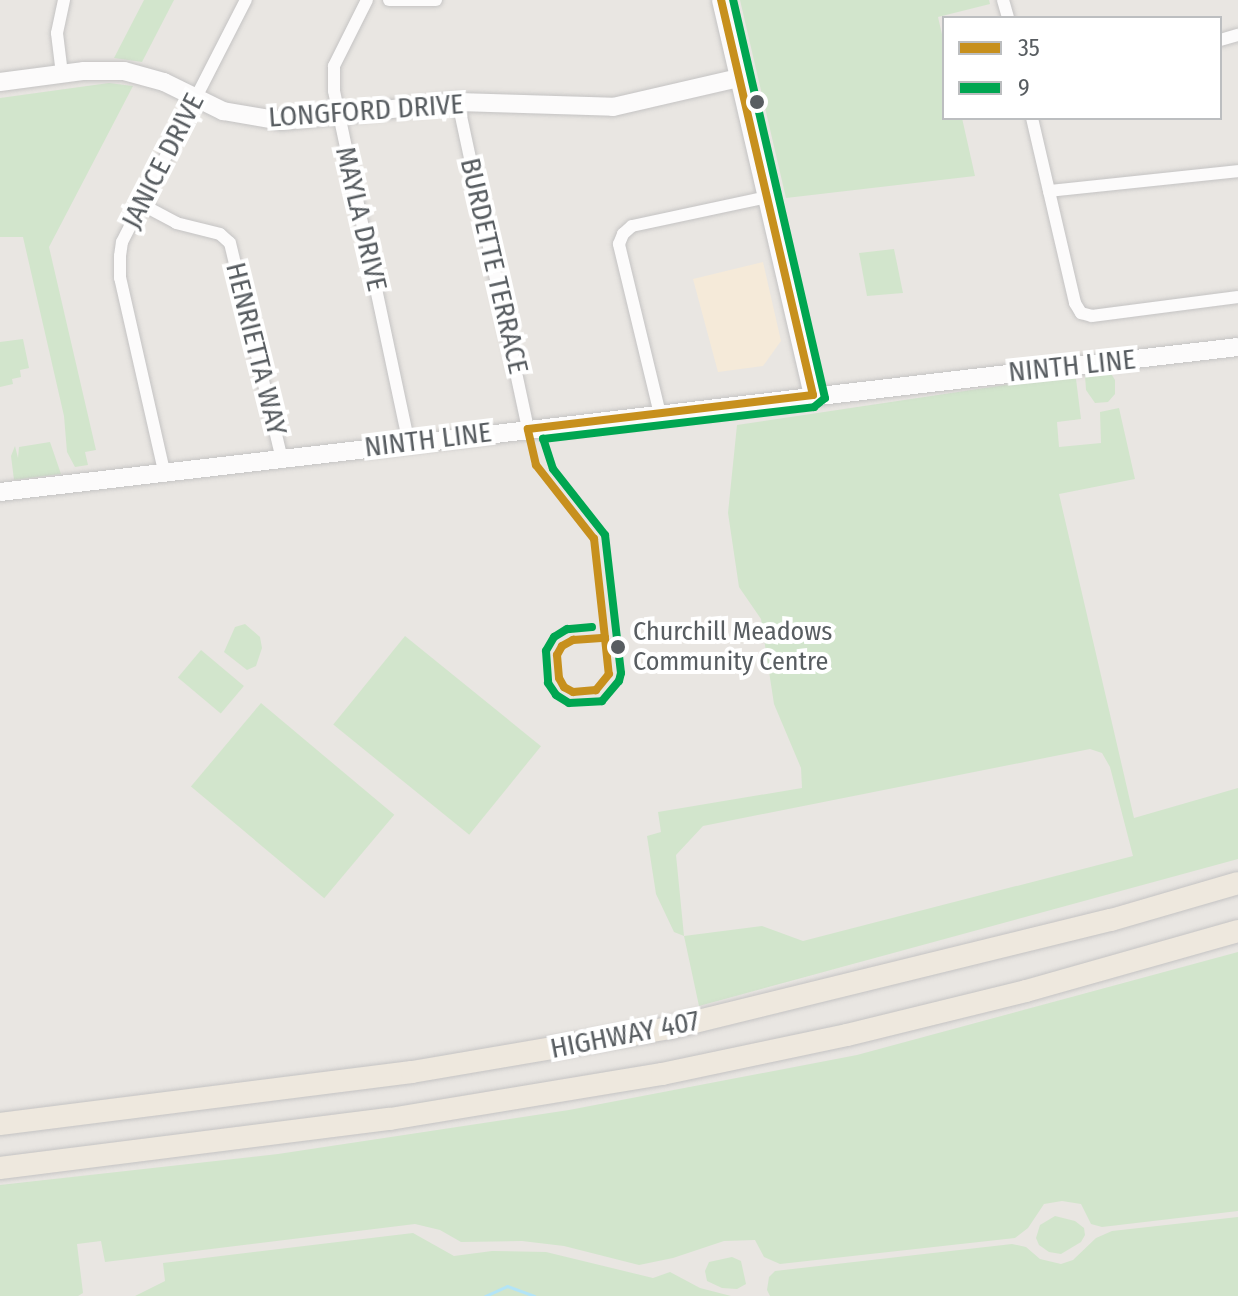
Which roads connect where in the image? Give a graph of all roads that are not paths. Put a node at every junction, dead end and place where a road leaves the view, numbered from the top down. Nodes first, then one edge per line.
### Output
1 (64, 0) edge
2 (246, 0) edge
3 (367, 0) edge
4 (389, 0) edge
5 (436, 0) edge
6 (721, 0) edge
7 (62, 74) junction
8 (739, 78) junction
9 (0, 82) edge
10 (196, 97) junction
11 (458, 102) junction
12 (338, 118) junction
13 (1032, 120) edge
14 (1238, 171) edge
15 (1049, 191) junction
16 (767, 197) junction
17 (141, 204) junction
18 (1238, 297) edge
19 (1238, 347) edge
20 (813, 395) junction
21 (660, 414) junction
22 (528, 429) junction
23 (409, 443) junction
24 (282, 459) junction
25 (164, 471) junction
26 (0, 492) edge
27 (1238, 883) edge
28 (1238, 931) edge
29 (0, 1124) edge
30 (0, 1168) edge

1 - 7 street
2 - 10 street, JANICE DRIVE
3 - 12 street, MAYLA DRIVE
4 - 5 street
6 - 8 main road
7 - 9 main road, LONGFORD DRIVE
7 - 10 main road, LONGFORD DRIVE
8 - 11 main road, LONGFORD DRIVE
8 - 16 main road
10 - 12 main road, LONGFORD DRIVE
10 - 17 street, JANICE DRIVE
11 - 12 main road, LONGFORD DRIVE
11 - 22 street, BURDETTE TERRACE
12 - 23 street, MAYLA DRIVE
13 - 15 street
14 - 15 street
15 - 18 street
16 - 20 main road
16 - 21 street
17 - 24 street, HENRIETTA WAY
17 - 25 street, JANICE DRIVE
19 - 20 main road, NINTH LINE
20 - 21 main road, NINTH LINE
21 - 22 main road, NINTH LINE
22 - 23 main road, NINTH LINE
23 - 24 main road, NINTH LINE
24 - 25 main road, NINTH LINE
25 - 26 main road, NINTH LINE
27 - 29 highway, HIGHWAY 407
28 - 30 highway, HIGHWAY 407

